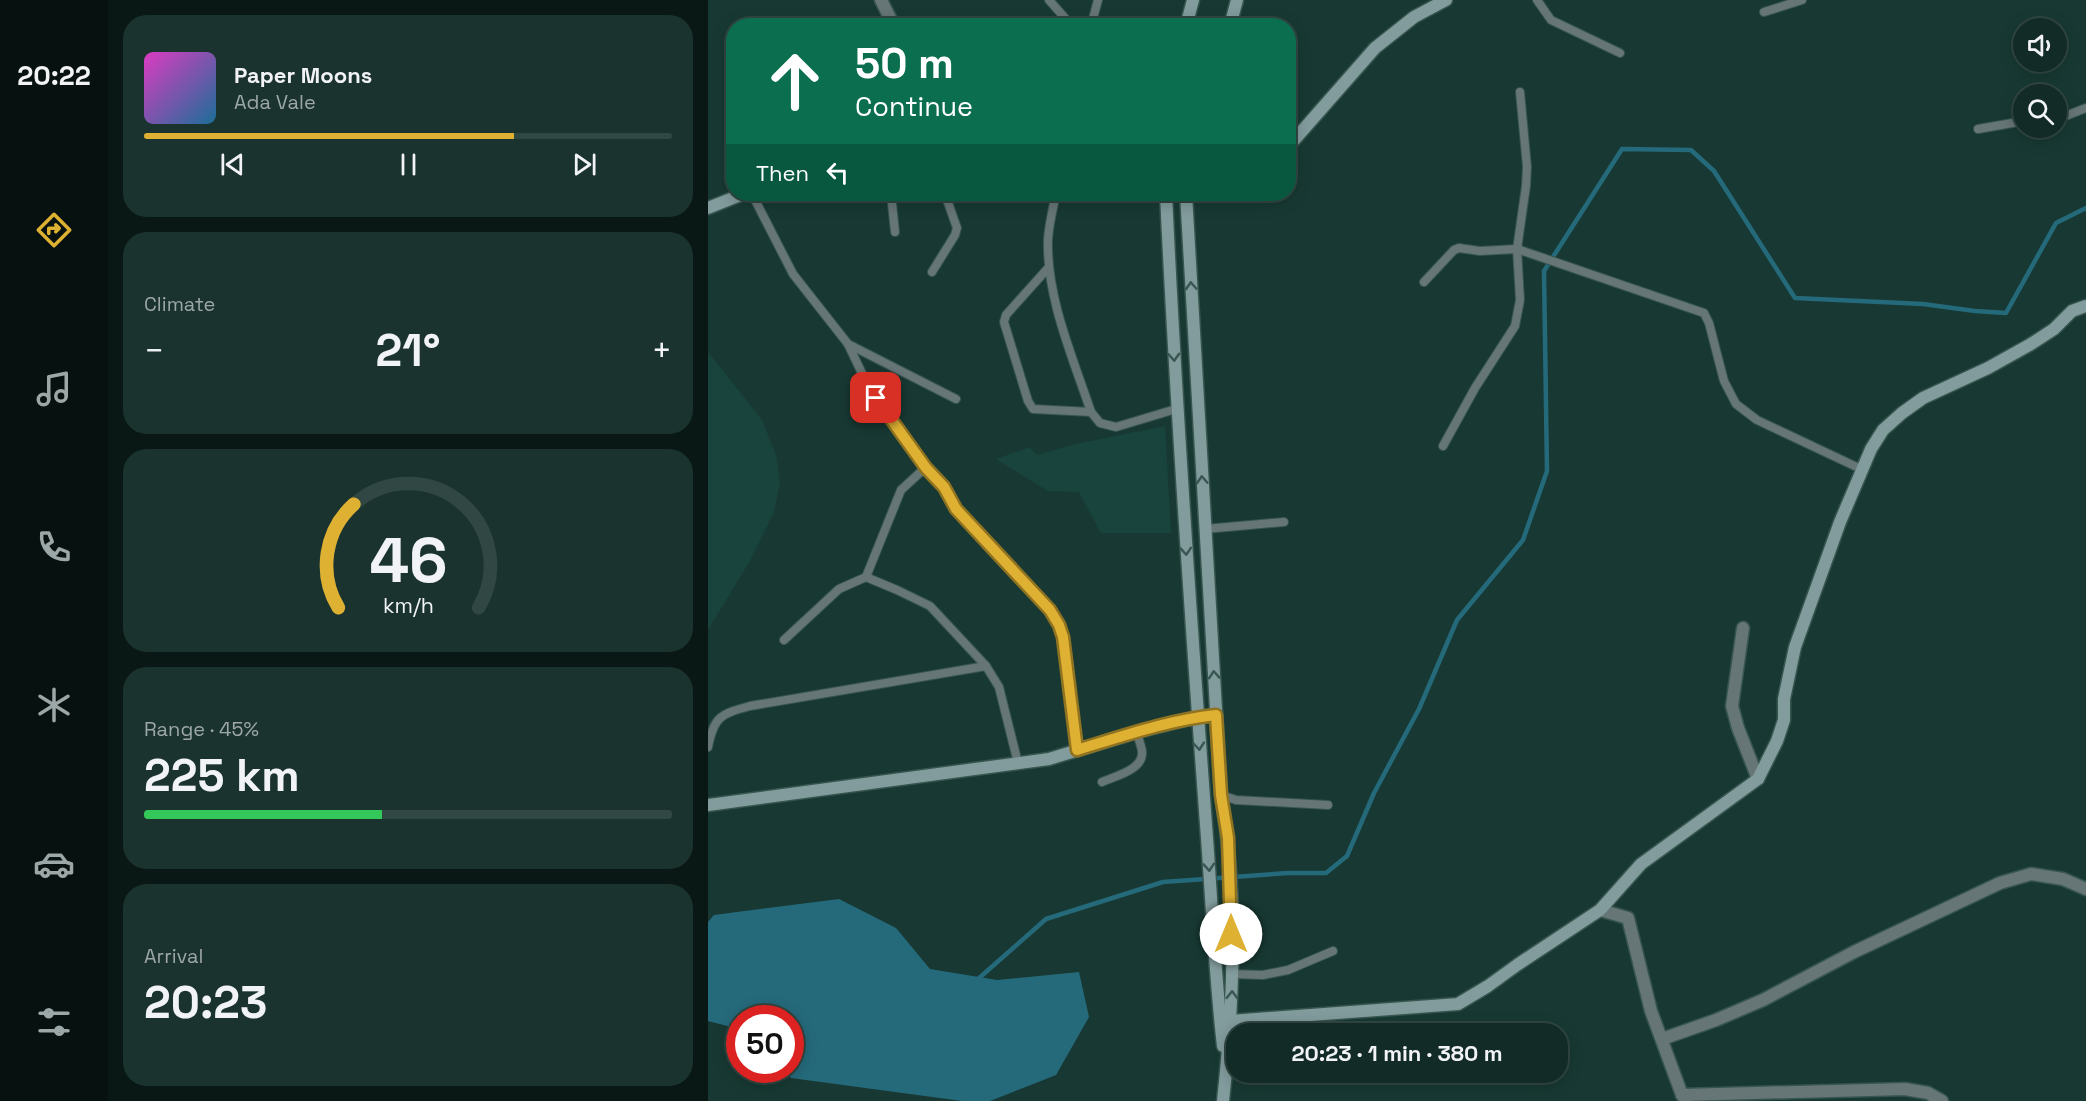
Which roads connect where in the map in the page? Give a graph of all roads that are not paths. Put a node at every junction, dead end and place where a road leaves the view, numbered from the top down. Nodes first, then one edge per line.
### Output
1 (881, 0) edge
2 (1049, 0) edge
3 (1098, 0) edge
4 (1193, 0) edge
5 (1237, 0) edge
6 (1446, 0) edge
7 (1537, 0) edge
8 (1803, 0) edge
9 (1764, 12) dead end
10 (890, 18) edge
11 (1065, 18) edge
12 (1093, 18) edge
13 (1188, 18) edge
14 (1232, 18) edge
15 (1620, 53) dead end
16 (1520, 92) dead end
17 (2086, 108) edge
18 (2067, 115) edge
19 (2013, 123) edge
20 (1978, 129) dead end
21 (1296, 138) edge
22 (726, 200) edge
23 (756, 201) edge
24 (892, 201) edge
25 (947, 201) edge
26 (1055, 201) edge
27 (1166, 201) edge
28 (1186, 201) edge
29 (709, 205) edge
30 (895, 232) dead end
31 (1517, 249) junction
32 (1049, 267) junction
33 (932, 272) dead end
34 (1424, 282) dead end
35 (2086, 306) edge
36 (848, 344) junction
37 (956, 399) dead end
38 (1176, 409) junction
39 (1091, 412) junction
40 (1443, 446) dead end
41 (926, 468) junction
42 (1861, 469) junction
43 (1284, 522) dead end
44 (1204, 529) junction
45 (866, 577) junction
46 (1743, 628) dead end
47 (784, 640) dead end
48 (986, 666) junction
49 (1216, 715) junction
50 (1197, 717) junction
51 (1137, 732) junction
52 (708, 747) edge
53 (1077, 750) junction
54 (1018, 763) junction
55 (1758, 779) junction
56 (1102, 783) dead end
57 (1221, 795) junction
58 (708, 805) edge
59 (1328, 805) dead end
60 (2086, 889) edge
61 (1600, 910) junction
62 (1333, 951) dead end
63 (1232, 974) junction
64 (1230, 1020) junction
65 (1230, 1023) edge
66 (1662, 1039) junction
67 (1226, 1074) joint
68 (1684, 1098) edge
69 (1223, 1101) edge
70 (1942, 1101) edge

1 - 10 street
2 - 11 lane
3 - 12 lane
4 - 13 main road
5 - 14 main road
6 - 21 main road
7 - 15 lane
8 - 9 lane
16 - 31 lane
17 - 18 lane
19 - 20 lane
22 - 29 main road
23 - 36 lane
24 - 30 lane
25 - 33 lane
26 - 32 lane
27 -> 38 main road
44 -> 28 main road
31 - 34 lane
31 - 40 lane
31 - 42 lane
32 - 39 lane
32 - 39 lane
35 - 42 main road
36 - 37 lane
36 - 41 lane
38 - 39 lane
38 -> 50 main road
41 - 45 lane
41 - 53 lane
42 - 55 main road
43 - 44 lane
49 -> 44 main road
45 - 47 lane
45 - 48 lane
46 - 55 street
48 - 52 lane
48 - 54 lane
49 - 50 main road
49 - 57 main road
50 - 51 main road
50 -> 67 main road
51 - 53 main road
51 - 56 lane
53 - 54 main road
54 - 58 main road
55 - 61 main road
57 - 59 lane
57 - 63 main road
60 - 66 street
61 - 64 main road
61 - 66 street
62 - 63 lane
64 -> 63 main road
64 - 65 main road
66 - 68 street
67 - 69 main road
68 - 70 street

